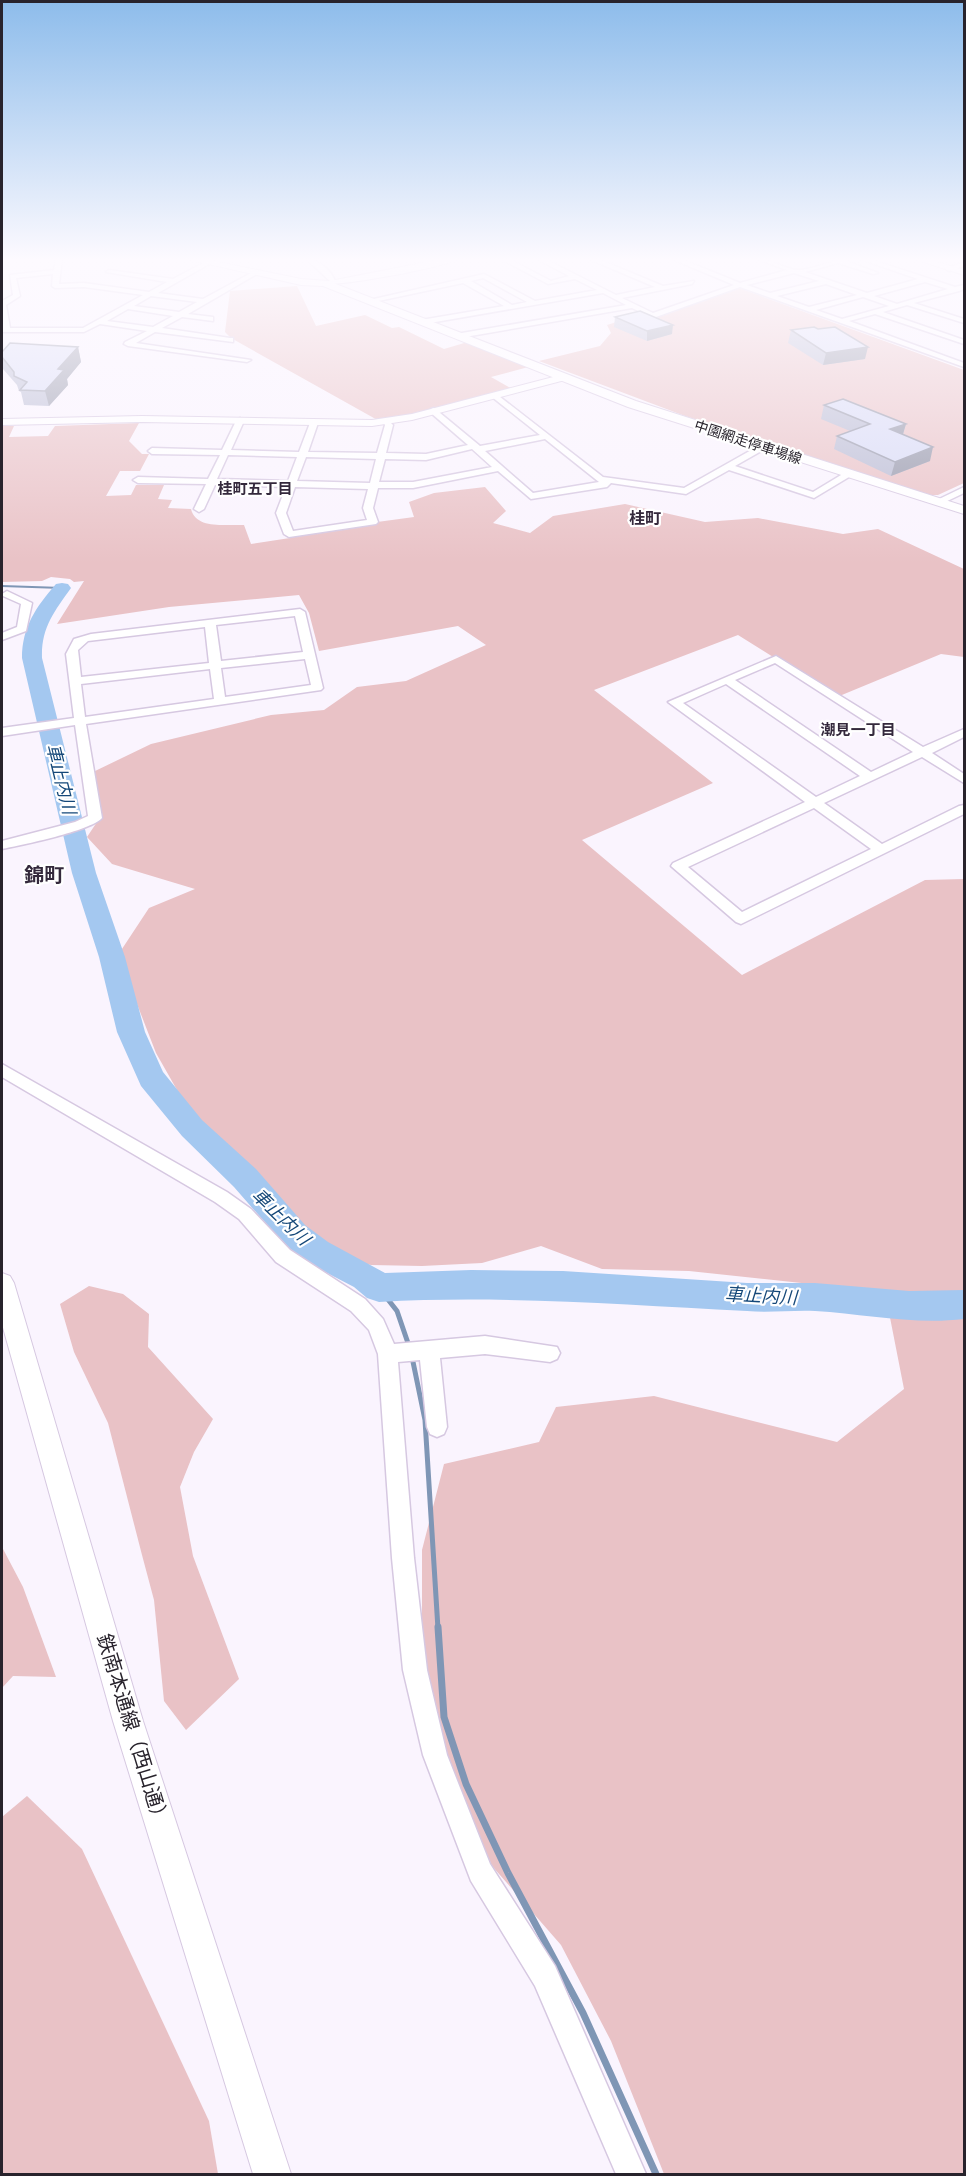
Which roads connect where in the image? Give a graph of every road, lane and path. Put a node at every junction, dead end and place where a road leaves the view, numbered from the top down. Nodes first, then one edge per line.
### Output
1 (519, 361) edge
2 (561, 378) junction
3 (495, 394) junction
4 (434, 411) junction
5 (240, 421) junction
6 (2, 422) edge
7 (387, 422) junction
8 (314, 423) junction
9 (548, 436) junction
10 (762, 447) junction
11 (477, 448) junction
12 (152, 451) dead end
13 (226, 452) junction
14 (302, 454) junction
15 (381, 455) junction
16 (728, 467) junction
17 (501, 468) junction
18 (849, 474) junction
19 (601, 479) junction
20 (138, 480) dead end
21 (211, 482) junction
22 (290, 484) junction
23 (372, 485) junction
24 (964, 490) edge
25 (938, 502) junction
26 (199, 509) dead end
27 (964, 510) edge
28 (7, 594) dead end
29 (210, 623) junction
30 (2, 637) edge
31 (310, 655) junction
32 (215, 665) junction
33 (727, 680) junction
34 (75, 681) junction
35 (220, 702) junction
36 (80, 720) junction
37 (2, 732) edge
38 (964, 733) edge
39 (923, 752) junction
40 (870, 777) junction
41 (964, 779) edge
42 (814, 802) junction
43 (964, 809) edge
44 (2, 846) edge
45 (881, 850) junction
46 (2, 1070) edge
47 (2, 1283) edge
48 (426, 1351) junction
49 (550, 1353) dead end
50 (394, 1354) junction
51 (437, 1427) dead end
52 (272, 2175) edge
53 (631, 2175) edge

1 - 2 main road, 中園網走停車場線
2 - 3 street
2 - 10 main road, 中園網走停車場線
3 - 4 street
3 - 9 street
4 - 7 street
4 - 11 street
5 - 6 street
5 - 8 street
5 - 13 street
7 - 8 street
7 - 15 street
8 - 14 street
9 - 11 street
9 - 19 street
10 - 16 street
10 - 18 main road, 中園網走停車場線
11 - 15 street
11 - 17 street
12 - 13 street
13 - 14 street
13 - 21 street
14 - 15 street
14 - 22 street
15 - 23 street
16 - 18 street
16 - 19 street
17 - 19 street
17 - 23 street
18 - 25 main road, 中園網走停車場線
20 - 21 street
21 - 22 street
21 - 26 street
22 - 23 street
22 - 23 street
24 - 25 street
25 - 27 main road, 中園網走停車場線
28 - 30 street
29 - 31 street
29 - 32 street
29 - 34 street
31 - 32 street
31 - 35 street
32 - 34 street
32 - 35 street
33 - 39 street
33 - 40 street
33 - 42 street
34 - 36 street
35 - 36 street
36 - 37 street
36 - 44 street
38 - 39 street
39 - 40 street
39 - 41 street
40 - 42 street
42 - 45 street
42 - 45 street
43 - 45 street
46 - 50 street
47 - 52 street, 鉄南本通線（西山通）
48 - 49 street
48 - 50 street
48 - 51 street
50 - 53 street

